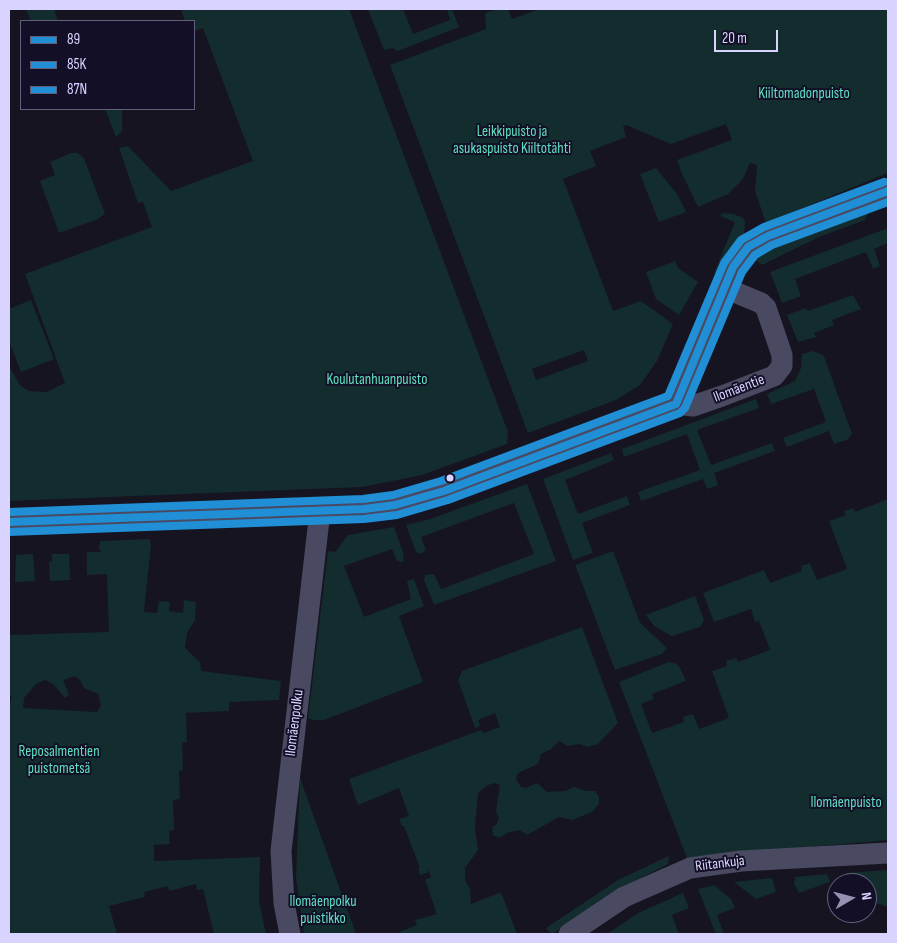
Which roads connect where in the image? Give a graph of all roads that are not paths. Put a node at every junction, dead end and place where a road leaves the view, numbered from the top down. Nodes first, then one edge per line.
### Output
1 (888, 191) edge
2 (725, 288) junction
3 (676, 404) junction
4 (320, 511) junction
5 (9, 522) edge
6 (888, 853) edge
7 (290, 934) edge
8 (569, 934) edge

1 - 2 street
2 - 3 street
2 - 3 street, Ilomäentie
3 - 4 street, Ilomäentie
4 - 5 street, Ilomäentie
4 - 7 street, Ilomäenpolku
6 - 8 street, Riitankuja

